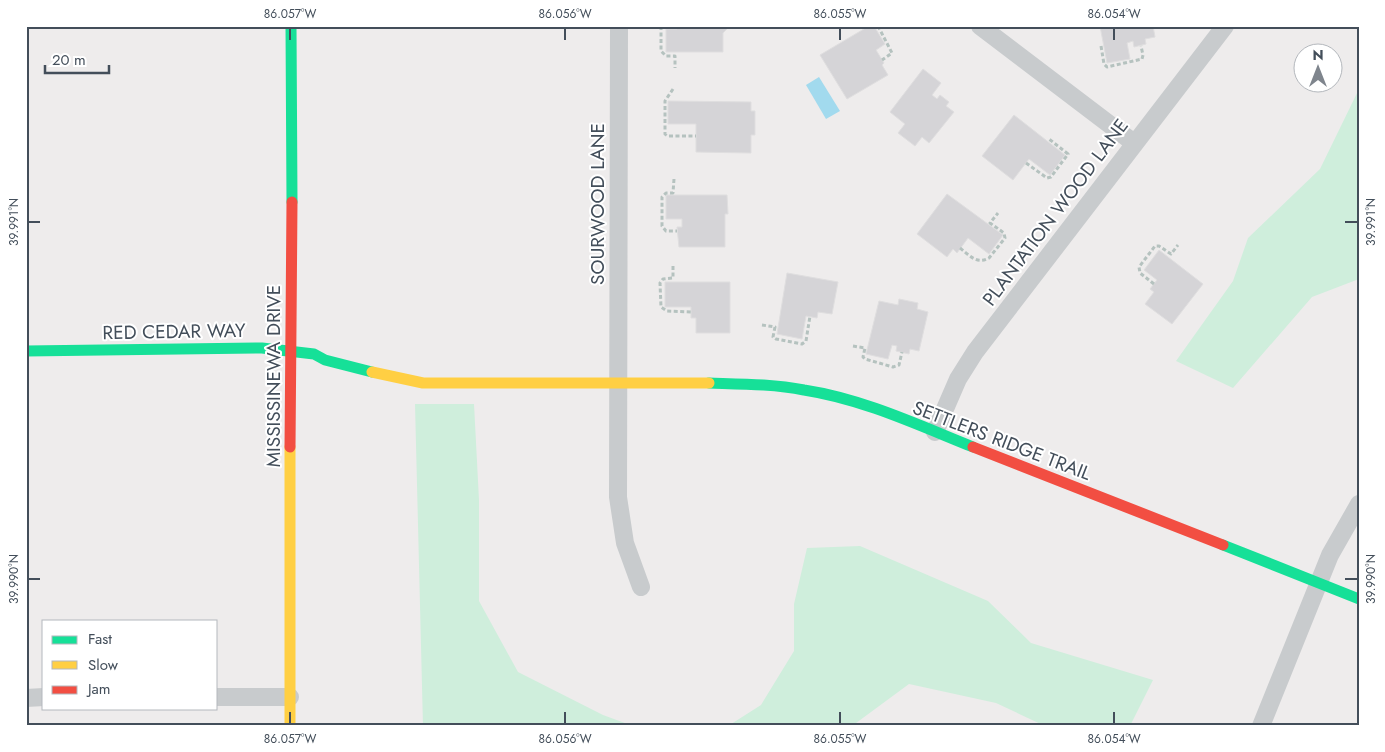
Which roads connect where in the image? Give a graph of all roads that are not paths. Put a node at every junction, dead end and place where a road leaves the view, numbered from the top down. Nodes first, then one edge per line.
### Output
1 (291, 26) edge
2 (619, 26) edge
3 (980, 26) edge
4 (1225, 26) edge
5 (1134, 143) junction
6 (290, 350) junction
7 (26, 351) edge
8 (617, 382) junction
9 (935, 432) junction
10 (1359, 504) edge
11 (1318, 583) junction
12 (641, 587) dead end
13 (1359, 599) edge
14 (42, 697) edge
15 (218, 697) edge
16 (290, 697) junction
17 (26, 698) edge
18 (290, 726) edge
19 (1262, 726) edge

1 - 6 street, MISSISSINEWA DRIVE
2 - 8 street, SOURWOOD LANE
3 - 5 street
4 - 5 street, PLANTATION WOOD LANE
5 - 9 street, PLANTATION WOOD LANE
6 - 7 street, RED CEDAR WAY
6 - 8 street, RED CEDAR WAY
6 - 16 street, MISSISSINEWA DRIVE
8 - 9 street, SETTLERS RIDGE TRAIL
8 - 12 street, SOURWOOD LANE
9 - 11 street, SETTLERS RIDGE TRAIL
10 - 11 street
11 - 13 street, SETTLERS RIDGE TRAIL
11 - 19 street
14 - 17 street
15 - 16 street
16 - 18 street, MISSISSINEWA DRIVE

